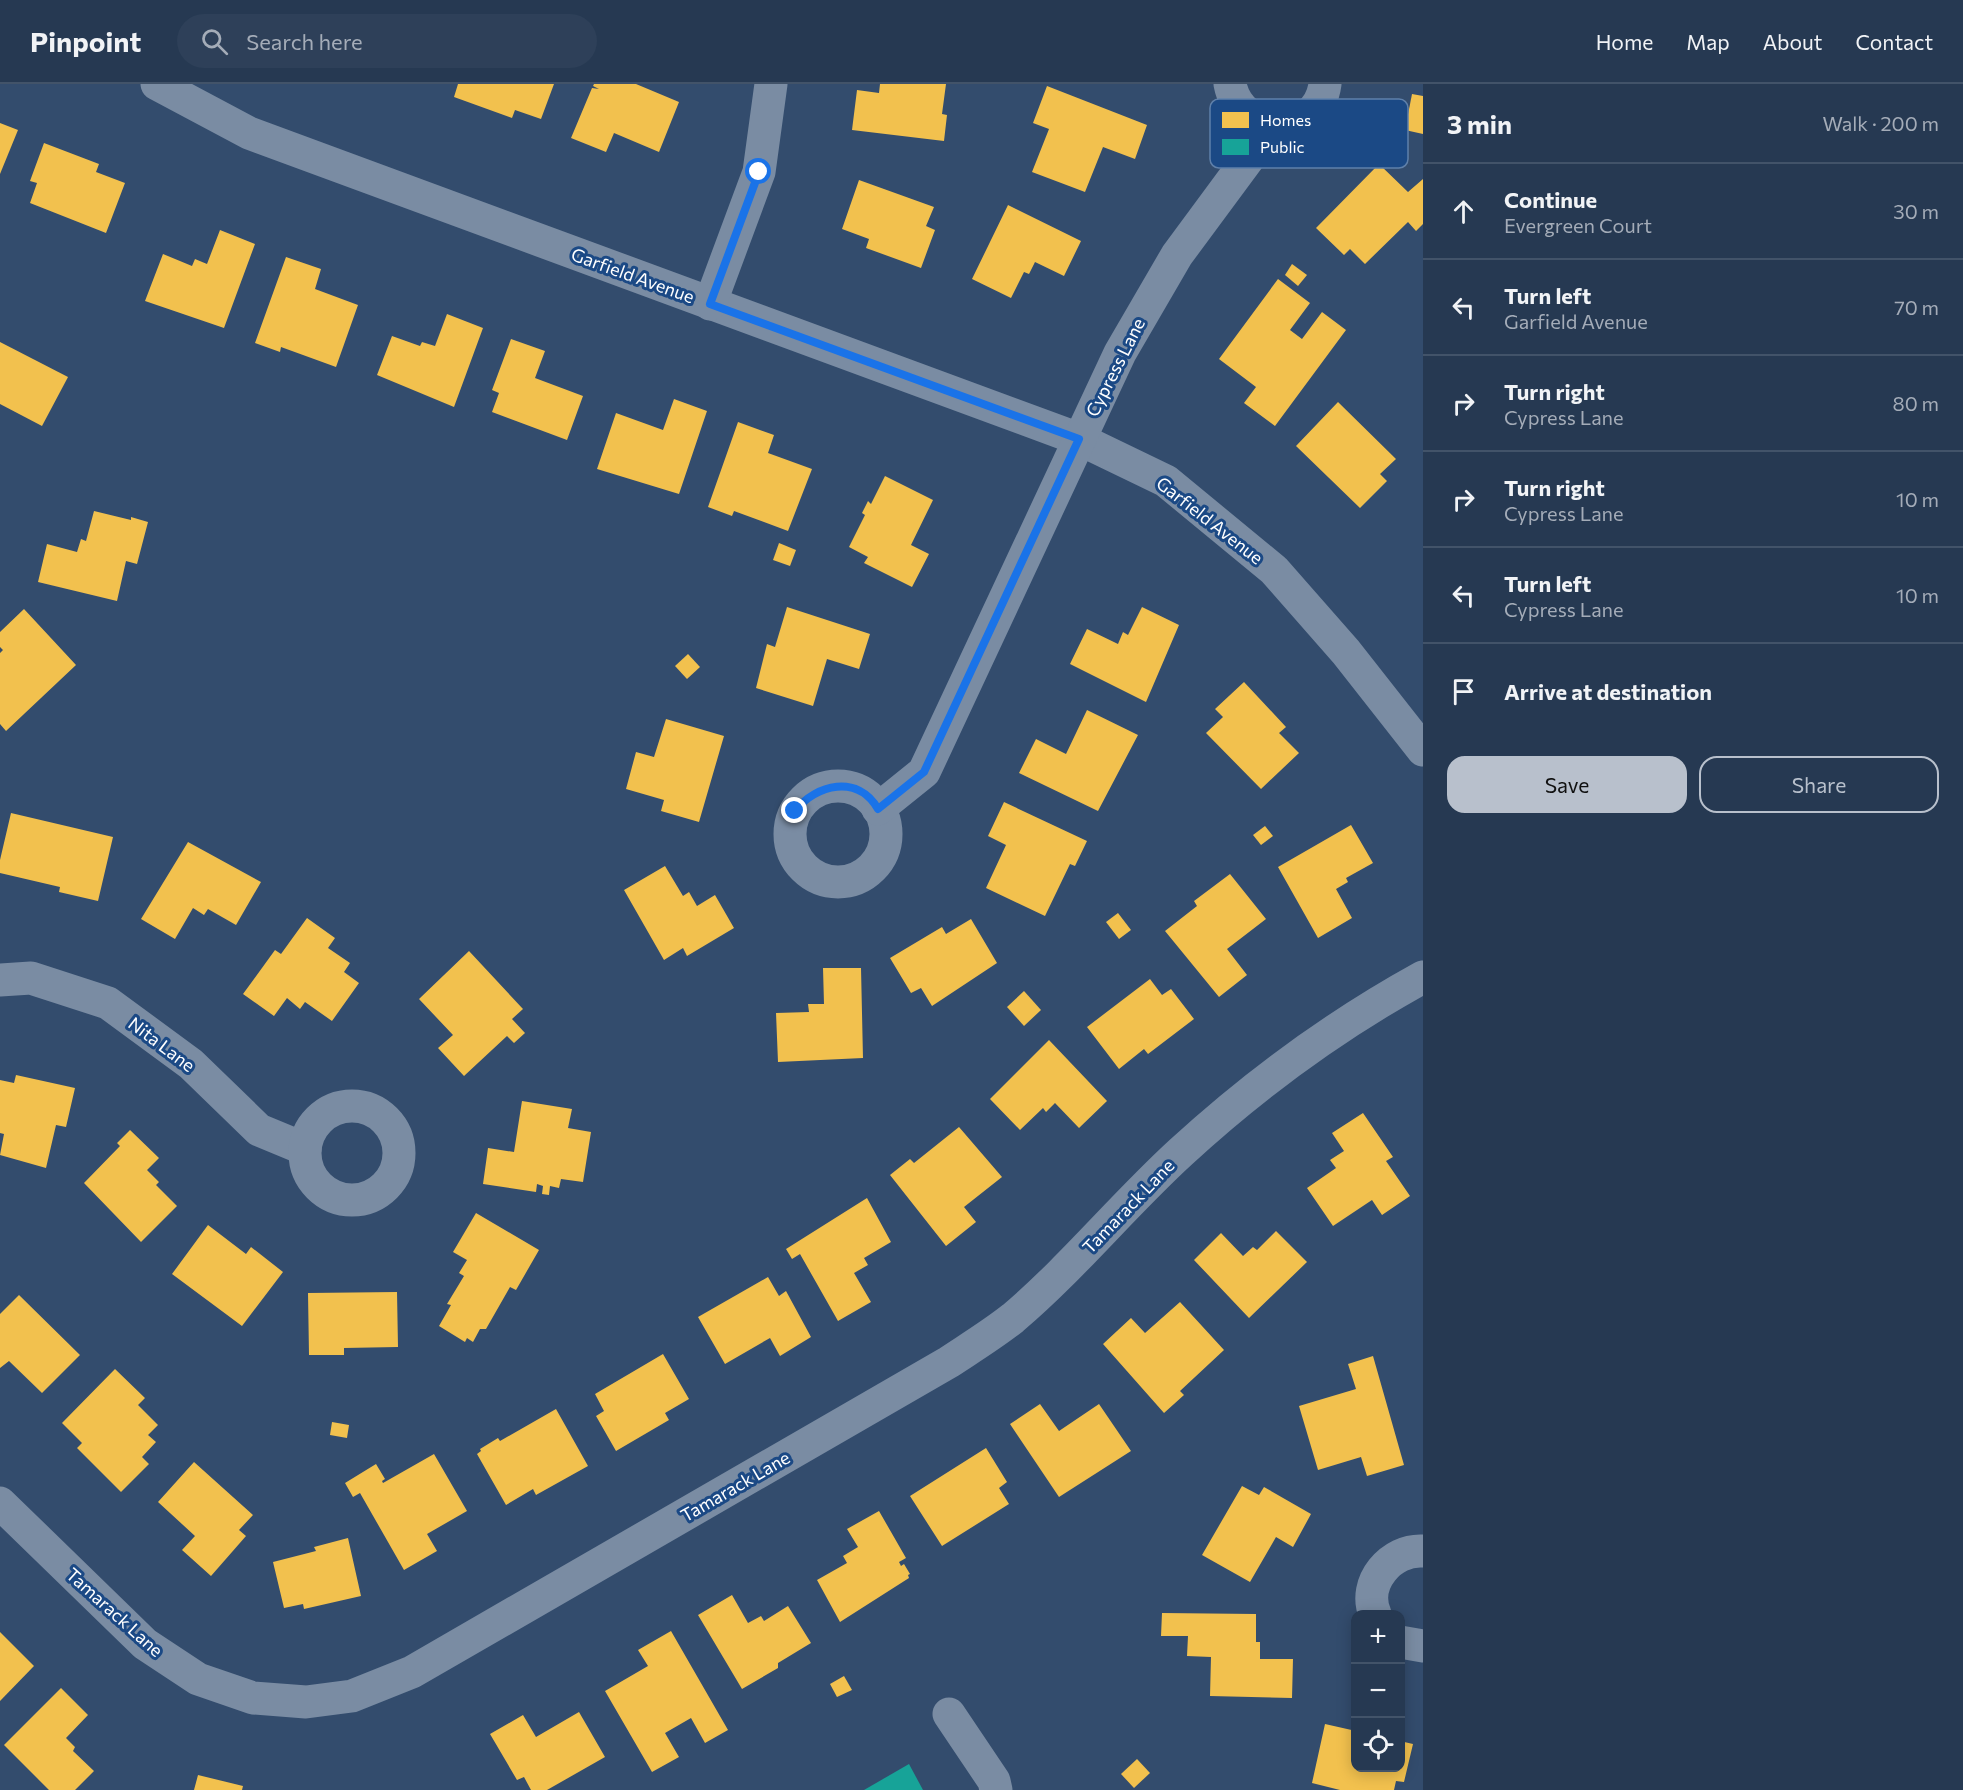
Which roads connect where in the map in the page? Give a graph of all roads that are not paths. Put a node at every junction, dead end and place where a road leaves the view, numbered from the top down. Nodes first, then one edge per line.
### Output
1 (157, 84) edge
2 (771, 84) edge
3 (1230, 84) edge
4 (1325, 84) edge
5 (1235, 99) edge
6 (1320, 99) edge
7 (1241, 168) edge
8 (710, 304) junction
9 (1079, 439) junction
10 (1423, 750) edge
11 (878, 809) dead end
12 (1423, 977) edge
13 (0, 980) edge
14 (305, 1149) dead end
15 (0, 1503) edge
16 (1423, 1551) edge
17 (1374, 1610) edge
18 (1405, 1643) edge
19 (1423, 1646) edge
20 (949, 1714) dead end
21 (996, 1790) edge

1 - 8 street, Garfield Avenue
2 - 8 street
3 - 5 street
4 - 6 street
7 - 9 street, Cypress Lane
8 - 9 street, Garfield Avenue
9 - 10 street, Garfield Avenue
9 - 11 street, Cypress Lane
12 - 15 street, Tamarack Lane
13 - 14 street, Nita Lane
16 - 17 street
18 - 19 street
20 - 21 street

